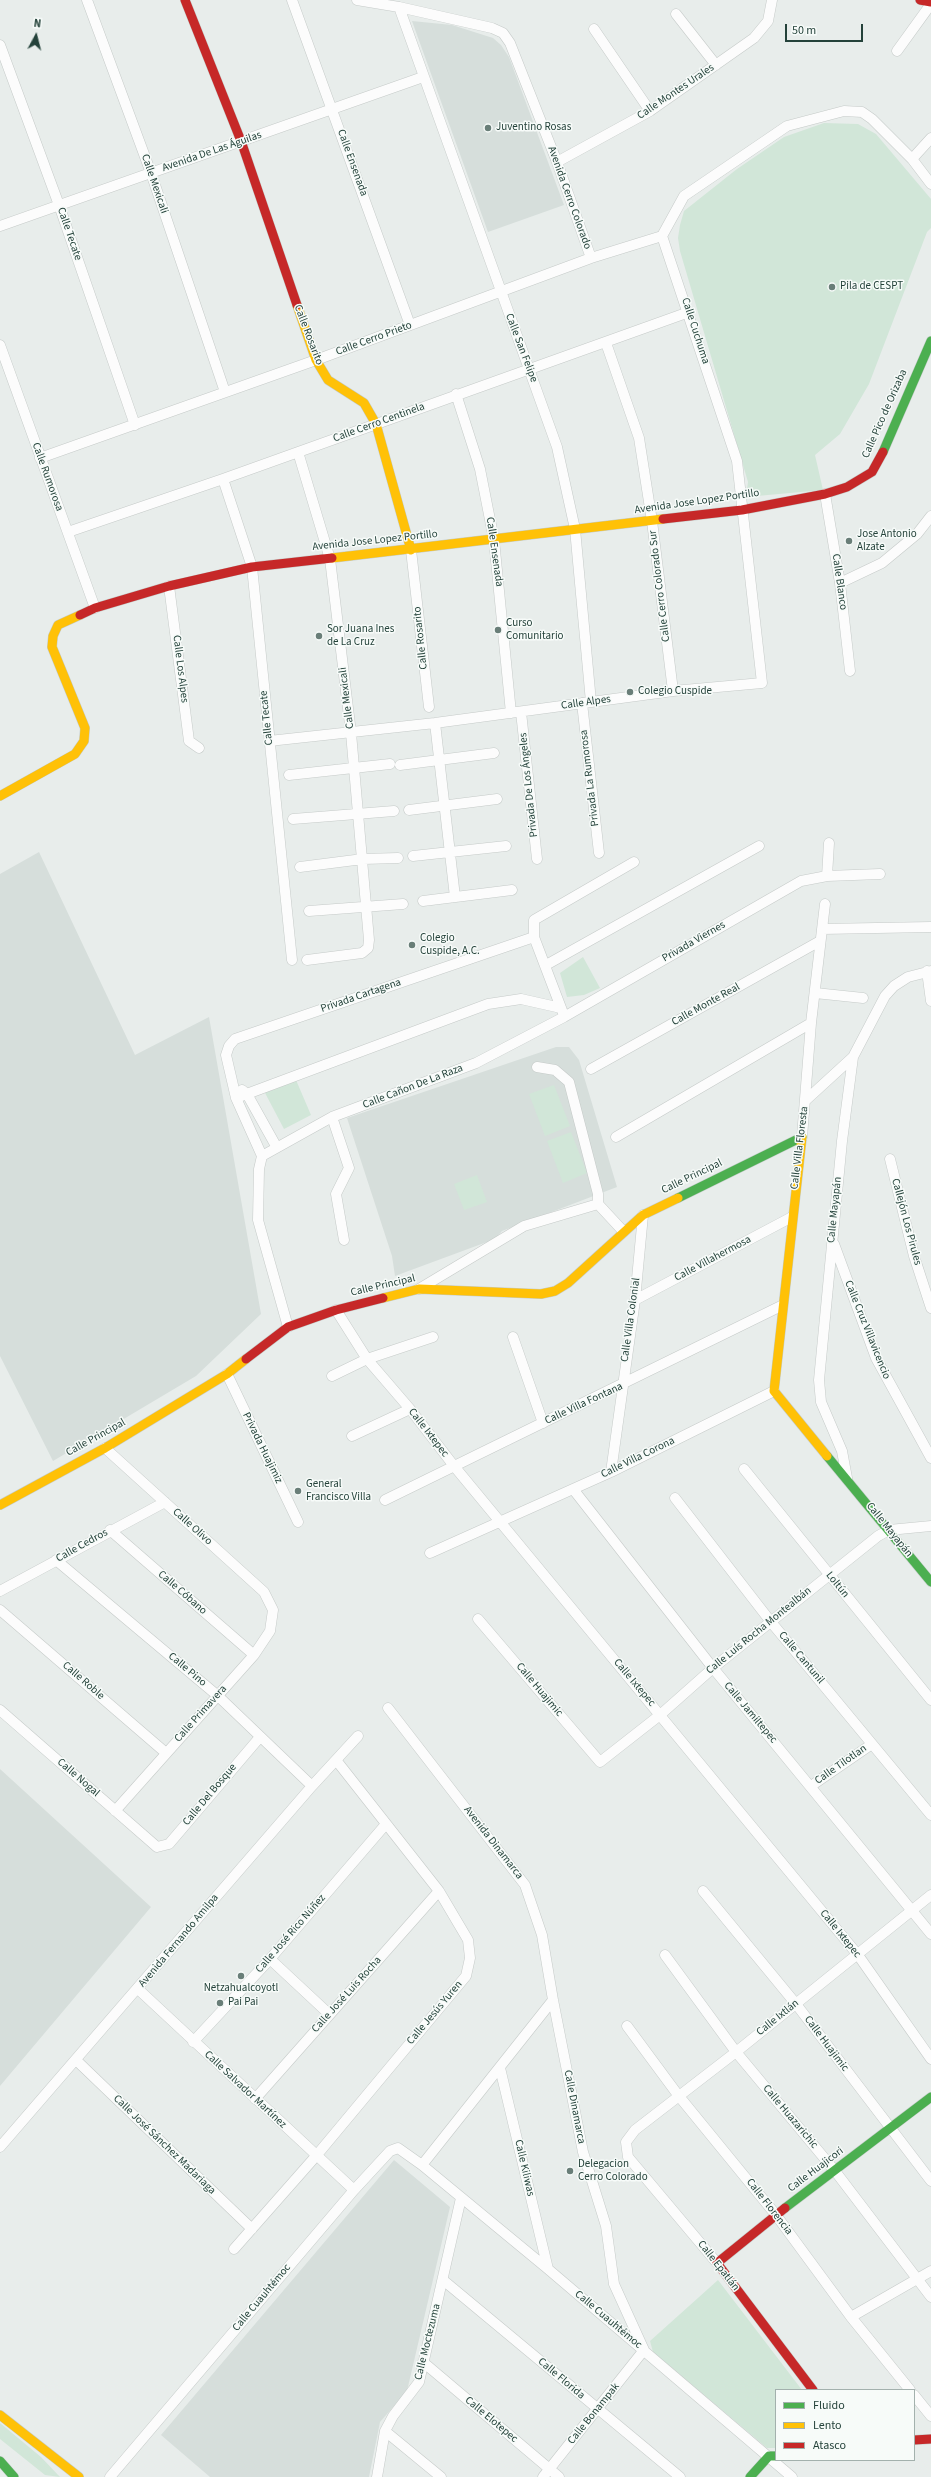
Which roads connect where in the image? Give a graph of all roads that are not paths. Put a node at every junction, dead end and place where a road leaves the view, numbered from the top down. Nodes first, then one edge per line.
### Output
1 (87, 0) edge
2 (185, 0) edge
3 (292, 0) edge
4 (357, 0) edge
5 (772, 0) edge
6 (920, 0) edge
7 (931, 3) edge
8 (400, 7) junction
9 (676, 14) dead end
10 (594, 29) dead end
11 (0, 45) edge
12 (897, 51) dead end
13 (716, 65) junction
14 (423, 77) junction
15 (333, 110) junction
16 (650, 111) junction
17 (931, 138) edge
18 (241, 141) junction
19 (912, 159) junction
20 (557, 162) junction
21 (151, 173) junction
22 (931, 184) edge
23 (59, 204) junction
24 (0, 226) edge
25 (662, 236) junction
26 (591, 258) junction
27 (500, 293) junction
28 (689, 312) junction
29 (410, 325) junction
30 (931, 341) edge
31 (606, 343) junction
32 (0, 345) edge
33 (316, 360) junction
34 (529, 369) junction
35 (225, 392) junction
36 (456, 394) junction
37 (376, 424) junction
38 (135, 425) junction
39 (298, 452) junction
40 (40, 458) junction
41 (223, 479) junction
42 (825, 494) junction
43 (742, 510) junction
44 (931, 516) edge
45 (652, 521) junction
46 (575, 529) junction
47 (68, 532) junction
48 (494, 540) junction
49 (411, 550) junction
50 (330, 559) junction
51 (252, 567) junction
52 (840, 583) junction
53 (169, 586) junction
54 (95, 608) junction
55 (850, 671) dead end
56 (762, 683) joint
57 (673, 691) junction
58 (587, 702) junction
59 (429, 707) dead end
60 (516, 712) junction
61 (435, 723) junction
62 (351, 733) junction
63 (269, 741) junction
64 (199, 748) dead end
65 (494, 753) dead end
66 (438, 759) junction
67 (354, 767) junction
68 (289, 776) dead end
69 (0, 796) edge
70 (496, 799) dead end
71 (445, 805) junction
72 (409, 810) dead end
73 (394, 811) dead end
74 (358, 812) junction
75 (293, 819) dead end
76 (829, 843) dead end
77 (506, 846) dead end
78 (759, 846) dead end
79 (450, 850) junction
80 (599, 853) dead end
81 (414, 856) dead end
82 (398, 858) dead end
83 (537, 859) dead end
84 (363, 860) junction
85 (634, 862) dead end
86 (300, 867) dead end
87 (880, 874) dead end
88 (827, 876) junction
89 (512, 890) dead end
90 (455, 897) junction
91 (423, 901) dead end
92 (403, 904) dead end
93 (825, 904) dead end
94 (367, 906) junction
95 (309, 911) dead end
96 (931, 927) edge
97 (822, 929) junction
98 (534, 937) junction
99 (820, 941) junction
100 (292, 960) dead end
101 (307, 960) dead end
102 (546, 965) junction
103 (929, 971) edge
104 (815, 993) junction
105 (863, 998) dead end
106 (931, 1001) edge
107 (563, 1012) junction
108 (811, 1023) junction
109 (853, 1057) junction
110 (537, 1067) dead end
111 (591, 1069) dead end
112 (235, 1085) junction
113 (247, 1094) junction
114 (236, 1098) junction
115 (806, 1100) junction
116 (332, 1117) junction
117 (802, 1136) junction
118 (616, 1137) dead end
119 (276, 1146) junction
120 (262, 1156) junction
121 (890, 1159) dead end
122 (598, 1204) junction
123 (643, 1215) junction
124 (792, 1217) junction
125 (623, 1231) junction
126 (344, 1240) dead end
127 (832, 1240) junction
128 (419, 1289) junction
129 (635, 1300) junction
130 (781, 1306) junction
131 (931, 1308) edge
132 (336, 1310) junction
133 (288, 1327) junction
134 (433, 1337) dead end
135 (513, 1337) dead end
136 (367, 1359) junction
137 (227, 1374) junction
138 (332, 1376) dead end
139 (622, 1386) junction
140 (774, 1391) junction
141 (410, 1409) junction
142 (543, 1423) junction
143 (352, 1436) dead end
144 (105, 1448) junction
145 (931, 1458) edge
146 (454, 1466) junction
147 (744, 1469) dead end
148 (611, 1472) junction
149 (847, 1478) junction
150 (573, 1489) junction
151 (675, 1498) dead end
152 (385, 1500) dead end
153 (165, 1502) junction
154 (0, 1505) edge
155 (298, 1522) dead end
156 (500, 1522) junction
157 (931, 1526) edge
158 (110, 1530) junction
159 (889, 1530) junction
160 (430, 1553) dead end
161 (56, 1560) junction
162 (829, 1574) junction
163 (931, 1582) edge
164 (0, 1591) edge
165 (0, 1610) edge
166 (273, 1610) joint
167 (478, 1619) dead end
168 (771, 1622) junction
169 (254, 1655) junction
170 (713, 1668) junction
171 (218, 1696) junction
172 (931, 1700) edge
173 (388, 1708) dead end
174 (0, 1710) edge
175 (660, 1715) junction
176 (358, 1736) dead end
177 (260, 1737) junction
178 (872, 1744) junction
179 (166, 1753) junction
180 (336, 1760) junction
181 (600, 1762) joint
182 (312, 1786) junction
183 (811, 1786) junction
184 (115, 1811) junction
185 (931, 1815) edge
186 (386, 1824) junction
187 (156, 1846) joint
188 (439, 1891) junction
189 (704, 1891) dead end
190 (931, 1894) edge
191 (912, 1910) junction
192 (931, 1934) edge
193 (665, 1955) dead end
194 (858, 1955) junction
195 (270, 1959) junction
196 (138, 1989) junction
197 (552, 2000) junction
198 (796, 2004) junction
199 (329, 2014) junction
200 (627, 2026) dead end
201 (193, 2042) junction
202 (736, 2052) junction
203 (931, 2059) edge
204 (76, 2060) junction
205 (500, 2068) junction
206 (678, 2095) junction
207 (931, 2097) edge
208 (255, 2099) junction
209 (890, 2130) junction
210 (626, 2142) joint
211 (0, 2147) edge
212 (316, 2156) junction
213 (422, 2165) junction
214 (835, 2171) junction
215 (931, 2181) edge
216 (354, 2190) junction
217 (461, 2198) junction
218 (776, 2215) junction
219 (252, 2230) junction
220 (234, 2249) dead end
221 (717, 2263) junction
222 (548, 2269) junction
223 (931, 2271) edge
224 (917, 2279) junction
225 (443, 2280) junction
226 (931, 2297) edge
227 (851, 2316) junction
228 (644, 2350) junction
229 (423, 2362) junction
230 (812, 2389) edge
231 (909, 2389) edge
232 (915, 2395) edge
233 (598, 2409) junction
234 (0, 2415) edge
235 (931, 2416) edge
236 (386, 2431) junction
237 (931, 2439) edge
238 (915, 2440) edge
239 (773, 2456) edge
240 (0, 2461) edge
241 (778, 2461) edge
242 (546, 2473) edge
243 (14, 2477) edge
244 (78, 2477) edge
245 (110, 2477) edge
246 (377, 2477) edge
247 (441, 2477) edge
248 (559, 2477) edge
249 (680, 2477) edge
250 (750, 2477) edge
251 (792, 2477) edge

1 - 21 street, Calle Mexicali
2 - 18 street, Calle Rosarito
3 - 15 street, Calle Ensenada
4 - 8 street, Avenida Cerro Colorado
5 - 13 street, Calle Montes Urales
6 - 7 street
7 - 12 street
8 - 14 street, Calle San Felipe
8 - 20 street, Avenida Cerro Colorado
9 - 13 street
10 - 16 street
11 - 23 street, Calle Tecate
13 - 16 street, Calle Montes Urales
14 - 15 street, Avenida De Las Águilas
14 - 27 street, Calle San Felipe
15 - 18 street, Avenida De Las Águilas
15 - 29 street, Calle Ensenada
16 - 20 street, Calle Montes Urales
17 - 19 street
18 - 21 street, Avenida De Las Águilas
18 - 33 street, Calle Rosarito
19 - 22 street
19 - 25 street
20 - 26 street, Avenida Cerro Colorado
21 - 23 street, Avenida De Las Águilas
21 - 35 street, Calle Mexicali
23 - 24 street, Avenida De Las Águilas
23 - 38 street, Calle Tecate
25 - 26 street, Calle Cerro Prieto
25 - 28 street, Calle Cuchuma
26 - 27 street, Calle Cerro Prieto
27 - 29 street, Calle Cerro Prieto
27 - 34 street, Calle San Felipe
28 - 31 street, Calle Cerro Centinela
28 - 43 street, Calle Cuchuma
29 - 33 street, Calle Cerro Prieto
30 - 42 street, Calle Pico de Orizaba
31 - 34 street, Calle Cerro Centinela
31 - 45 street, Calle Cerro Colorado Sur
32 - 40 street, Calle Rumorosa
33 - 35 street, Calle Cerro Prieto
33 - 37 street, Calle Rosarito
34 - 36 street, Calle Cerro Centinela
34 - 46 street, Calle San Felipe
35 - 38 street, Calle Cerro Prieto
36 - 37 street, Calle Cerro Centinela
36 - 48 street, Calle Ensenada
37 - 39 street, Calle Cerro Centinela
37 - 49 street, Calle Rosarito
38 - 40 street, Calle Cerro Prieto
39 - 41 street, Calle Cerro Centinela
39 - 50 street, Calle Mexicali
40 - 47 street, Calle Rumorosa
41 - 47 street, Calle Cerro Centinela
41 - 51 street, Calle Tecate
42 - 43 street, Avenida Jose Lopez Portillo
42 - 52 street, Calle Blanco
43 - 45 street, Avenida Jose Lopez Portillo
43 - 56 street, Calle Cuchuma
44 - 52 street
45 - 46 street, Avenida Jose Lopez Portillo
45 - 57 street, Calle Cerro Colorado Sur
46 - 48 street, Avenida Jose Lopez Portillo
46 - 58 street, Calle San Felipe
47 - 54 street, Calle Rumorosa
48 - 49 street, Avenida Jose Lopez Portillo
48 - 60 street, Calle Ensenada
49 - 50 street, Avenida Jose Lopez Portillo
49 - 59 street, Calle Rosarito
50 - 51 street, Avenida Jose Lopez Portillo
50 - 62 street, Calle Mexicali
51 - 53 street, Avenida Jose Lopez Portillo
51 - 63 street, Calle Tecate
52 - 55 street, Calle Blanco
53 - 54 street, Avenida Jose Lopez Portillo
53 - 64 street, Calle Los Alpes
54 - 69 street, Avenida Jose Lopez Portillo
56 - 57 street, Calle Alpes
57 - 58 street, Calle Alpes
58 - 60 street, Calle Alpes
58 - 80 street, Privada La Rumorosa
60 - 61 street, Calle Alpes
60 - 83 street, Privada De Los Ángeles
61 - 62 street, Calle Alpes
61 - 66 street
62 - 63 street, Calle Alpes
62 - 67 street, Calle Mexicali
63 - 100 street, Calle Tecate
65 - 66 street
66 - 67 street
66 - 71 street
67 - 68 street
67 - 74 street, Calle Mexicali
70 - 71 street
71 - 72 street
71 - 79 street
73 - 74 street
74 - 75 street
74 - 84 street, Calle Mexicali
76 - 88 street
77 - 79 street
78 - 102 street
79 - 81 street
79 - 90 street
82 - 84 street
84 - 86 street
84 - 94 street, Calle Mexicali
85 - 98 street
87 - 88 street, Privada Viernes
88 - 107 street, Privada Viernes
89 - 90 street
90 - 91 street
92 - 94 street
93 - 97 street, Calle Villa Floresta
94 - 95 street
94 - 101 street, Calle Mexicali
96 - 97 street
97 - 99 street, Calle Villa Floresta
98 - 102 street
98 - 112 street, Privada Cartagena
99 - 104 street, Calle Villa Floresta
99 - 111 street, Calle Monte Real
102 - 107 street
103 - 106 street
103 - 109 street, Calle Mayapán
104 - 105 street
104 - 108 street, Calle Villa Floresta
107 - 113 street
107 - 116 street, Calle Cañon De La Raza
108 - 115 street, Calle Villa Floresta
108 - 118 street
109 - 115 street
109 - 127 street, Calle Mayapán
110 - 122 street
112 - 113 street
112 - 114 street, Privada Cartagena
113 - 114 street
113 - 119 street
114 - 120 street, Privada Cartagena
115 - 117 street, Calle Villa Floresta
116 - 119 street, Calle Cañon De La Raza
116 - 126 street
117 - 123 street, Calle Principal
117 - 124 street, Calle Villa Floresta
119 - 120 street, Calle Cañon De La Raza
120 - 133 street
121 - 131 street, Callejón Los Pirules
122 - 125 street
122 - 128 street
123 - 125 street, Calle Principal
123 - 129 street, Calle Villa Colonial
124 - 129 street, Calle Villahermosa
124 - 130 street, Calle Villa Floresta
125 - 128 street, Calle Principal
127 - 145 street, Calle Cruz Villavicencio
127 - 149 street, Calle Mayapán
128 - 132 street, Calle Principal
129 - 139 street, Calle Villa Colonial
130 - 139 street, Calle Villa Fontana
130 - 140 street, Calle Villa Floresta
132 - 133 street, Calle Principal
132 - 136 street, Calle Ixtepec
133 - 137 street, Calle Principal
134 - 136 street
135 - 142 street
136 - 138 street
136 - 141 street, Calle Ixtepec
137 - 144 street, Calle Principal
137 - 155 street, Privada Huajimiz
139 - 142 street, Calle Villa Fontana
139 - 148 street, Calle Villa Colonial
140 - 148 street, Calle Villa Corona
140 - 149 street, Calle Mayapán
141 - 143 street
141 - 146 street, Calle Ixtepec
142 - 146 street, Calle Villa Fontana
144 - 153 street, Calle Olivo
144 - 154 street, Calle Principal
146 - 152 street, Calle Villa Fontana
146 - 156 street, Calle Ixtepec
147 - 162 street, Loltún
148 - 150 street, Calle Villa Corona
149 - 159 street, Calle Mayapán
150 - 156 street, Calle Villa Corona
150 - 170 street, Calle Jamiltepec
151 - 168 street, Calle Cantunil
153 - 158 street, Calle Cedros
153 - 166 street, Calle Olivo
156 - 160 street, Calle Villa Corona
156 - 175 street, Calle Ixtepec
157 - 159 street, Calle Luís Rocha Montealbán
158 - 161 street, Calle Cedros
158 - 169 street, Calle Cóbano
159 - 162 street, Calle Luís Rocha Montealbán
159 - 163 street, Calle Mayapán
161 - 164 street, Calle Cedros
161 - 171 street, Calle Pino
162 - 168 street, Calle Luís Rocha Montealbán
162 - 172 street, Loltún
165 - 179 street, Calle Roble
166 - 169 street, Calle Primavera
167 - 181 street, Calle Huajimic
168 - 170 street, Calle Luís Rocha Montealbán
168 - 178 street, Calle Cantunil
169 - 171 street, Calle Primavera
170 - 175 street, Calle Luís Rocha Montealbán
170 - 183 street, Calle Jamiltepec
171 - 177 street, Calle Pino
171 - 179 street, Calle Primavera
173 - 197 street, Avenida Dinamarca
174 - 184 street, Calle Nogal
175 - 181 street, Calle Luís Rocha Montealbán
175 - 194 street, Calle Ixtepec
176 - 180 street, Avenida Fernando Amilpa
177 - 182 street, Calle Pino
177 - 187 street, Calle Del Bosque
178 - 183 street, Calle Tilotlan
178 - 185 street, Calle Cantunil
179 - 184 street, Calle Primavera
180 - 182 street, Avenida Fernando Amilpa
180 - 186 street, Calle Jesús Yuren
182 - 196 street, Avenida Fernando Amilpa
183 - 191 street, Calle Jamiltepec
184 - 187 street, Calle Nogal
186 - 188 street, Calle Jesús Yuren
186 - 195 street, Calle José Rico Núñez
188 - 199 street, Calle José Luis Rocha
188 - 212 street, Calle Jesús Yuren
189 - 198 street, Calle Huajimic
190 - 191 street, Calle Ixtlán
191 - 192 street, Calle Jamiltepec
191 - 194 street, Calle Ixtlán
193 - 202 street, Calle Huazarichic
194 - 198 street, Calle Ixtlán
194 - 203 street, Calle Ixtepec
195 - 199 street
195 - 201 street, Calle José Rico Núñez
196 - 201 street, Calle Salvador Martínez
196 - 204 street, Avenida Fernando Amilpa
197 - 205 street
197 - 228 street, Calle Dinamarca
198 - 202 street, Calle Ixtlán
198 - 209 street, Calle Huajimic
199 - 208 street, Calle José Luis Rocha
200 - 206 street, Calle Florencia
201 - 208 street, Calle Salvador Martínez
202 - 206 street, Calle Ixtlán
202 - 214 street, Calle Huazarichic
204 - 211 street, Avenida Fernando Amilpa
204 - 219 street, Calle José Sánchez Madariaga
205 - 213 street
205 - 222 street, Calle Kiliwas
206 - 210 street, Calle Ixtlán
206 - 218 street, Calle Florencia
207 - 209 street, Calle Huajicori
208 - 212 street, Calle Salvador Martínez
209 - 214 street, Calle Huajicori
209 - 215 street, Calle Huajimic
210 - 221 street, Calle Epatlán
212 - 216 street, Calle Salvador Martínez
212 - 219 street, Calle Jesús Yuren
213 - 216 street, Calle Cuauhtémoc
213 - 217 street, Calle Cuauhtémoc
214 - 218 street, Calle Huajicori
214 - 224 street, Calle Huazarichic
216 - 245 street, Calle Cuauhtémoc
217 - 222 street, Calle Cuauhtémoc
217 - 225 street, Calle Moctezuma
218 - 221 street, Calle Huajicori
218 - 227 street, Calle Florencia
219 - 220 street, Calle Jesús Yuren
221 - 230 street, Calle Epatlán
222 - 228 street, Calle Cuauhtémoc
223 - 224 street
224 - 226 street, Calle Huazarichic
224 - 227 street
225 - 229 street, Calle Moctezuma
225 - 233 street, Calle Florida
227 - 231 street, Calle Florencia
228 - 233 street, Calle Bonampak
228 - 239 street, Calle Cuauhtémoc
229 - 236 street, Calle Moctezuma
229 - 242 street, Calle Elotepec
232 - 235 street
233 - 242 street, Calle Bonampak
233 - 249 street, Calle Florida
234 - 244 street
236 - 246 street, Calle Moctezuma
236 - 247 street
237 - 238 street
239 - 250 street
240 - 243 street
241 - 251 street, Calle Cuauhtémoc
242 - 248 street, Calle Elotepec

